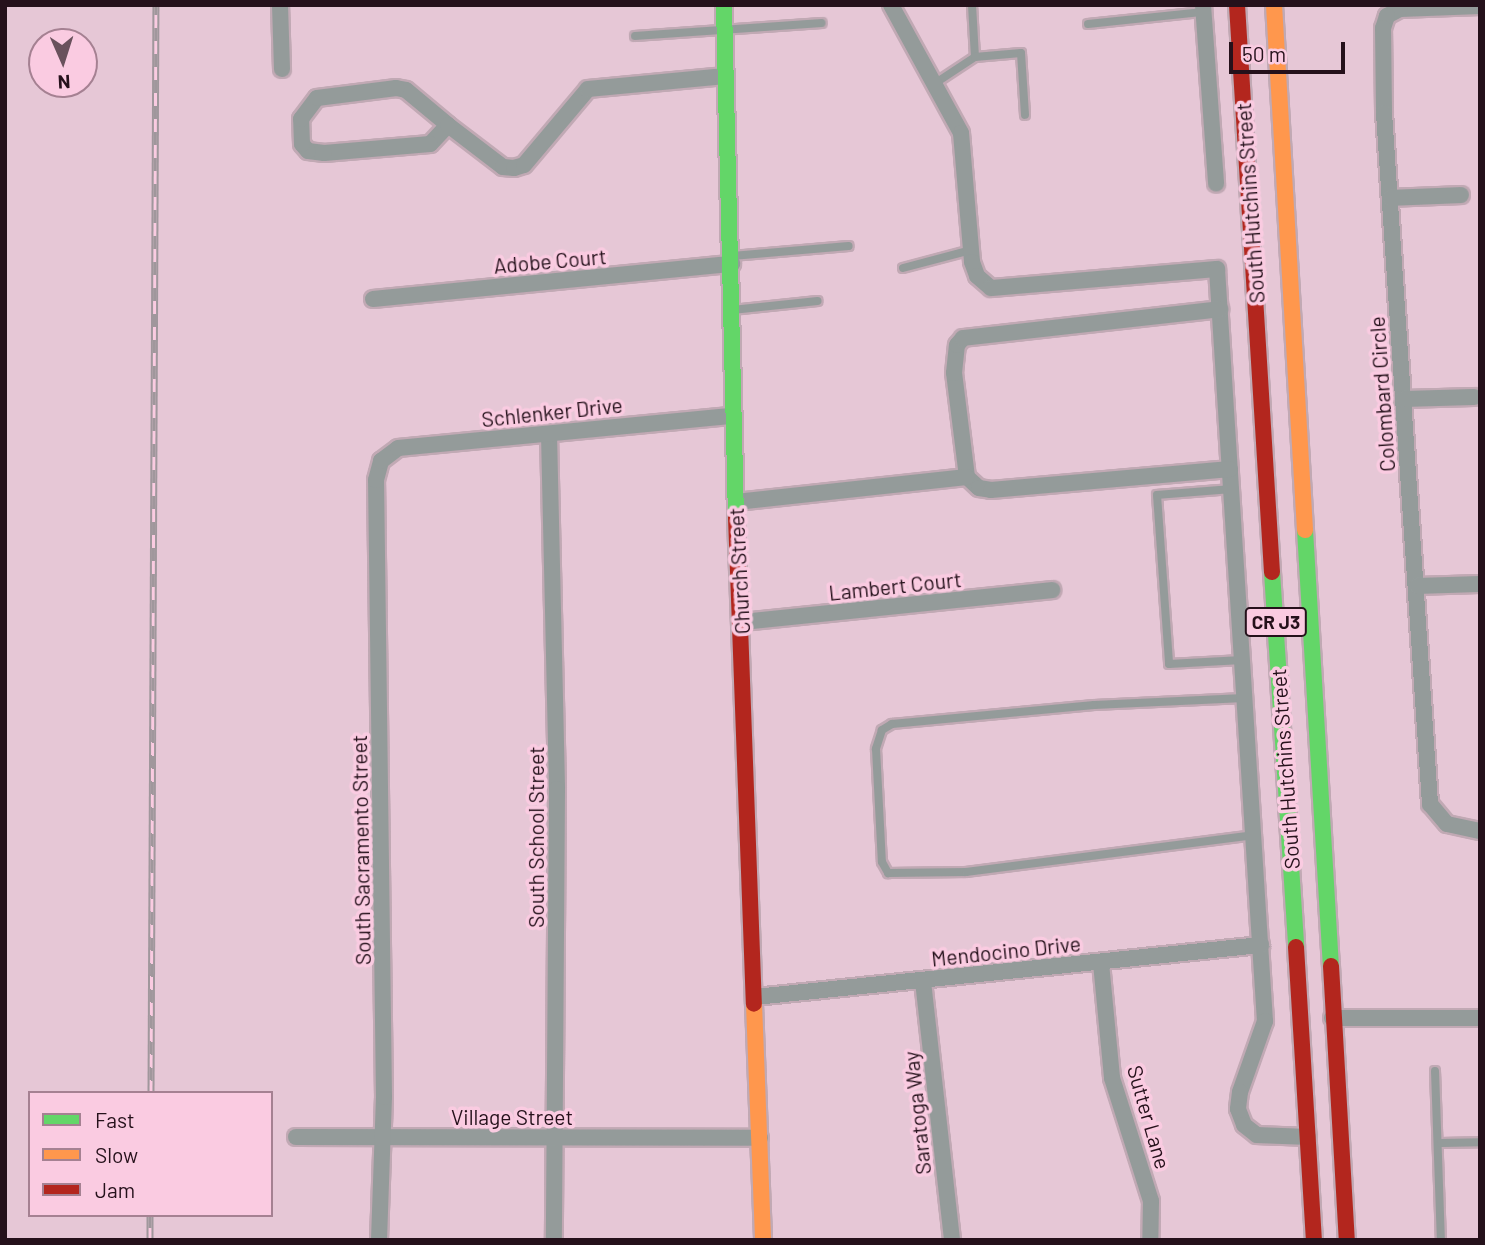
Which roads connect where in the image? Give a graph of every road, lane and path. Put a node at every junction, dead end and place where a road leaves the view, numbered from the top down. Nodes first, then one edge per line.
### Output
1 (280, 5) edge
2 (724, 5) edge
3 (891, 5) edge
4 (972, 5) edge
5 (1237, 5) edge
6 (1274, 5) edge
7 (1480, 6) edge
8 (1203, 9) edge
9 (821, 23) dead end
10 (1088, 24) dead end
11 (724, 29) junction
12 (635, 36) dead end
13 (975, 58) junction
14 (282, 69) dead end
15 (725, 76) junction
16 (933, 85) junction
17 (1026, 115) dead end
18 (448, 125) junction
19 (1216, 184) dead end
20 (1461, 195) dead end
21 (1390, 198) junction
22 (849, 246) dead end
23 (971, 250) junction
24 (732, 260) junction
25 (903, 268) dead end
26 (373, 299) dead end
27 (818, 301) dead end
28 (1220, 309) junction
29 (732, 310) junction
30 (1474, 397) dead end
31 (1403, 399) junction
32 (732, 415) junction
33 (549, 434) junction
34 (381, 461) joint
35 (1230, 469) junction
36 (967, 477) junction
37 (1231, 489) junction
38 (736, 502) junction
39 (1480, 584) edge
40 (1417, 586) junction
41 (1052, 590) dead end
42 (743, 622) junction
43 (1242, 660) junction
44 (1244, 698) junction
45 (1480, 831) edge
46 (1253, 835) junction
47 (1261, 946) junction
48 (1101, 962) junction
49 (923, 981) junction
50 (755, 997) junction
51 (1332, 1018) junction
52 (1480, 1018) edge
53 (1435, 1071) dead end
54 (296, 1137) dead end
55 (380, 1137) junction
56 (1308, 1137) junction
57 (553, 1138) junction
58 (760, 1138) junction
59 (1480, 1142) edge
60 (1441, 1143) junction
61 (379, 1240) edge
62 (554, 1240) edge
63 (763, 1240) edge
64 (952, 1240) edge
65 (1150, 1240) edge
66 (1314, 1240) edge
67 (1347, 1240) edge
68 (1441, 1240) edge

1 - 14 street
2 - 11 main road, Church Street
3 - 16 street
4 - 13 lane
5 - 56 main road, South Hutchins Street / CR J3
6 - 51 main road, South Hutchins Street / CR J3
7 - 21 street, Colombard Circle
8 - 10 lane
8 - 19 street
9 - 11 lane
11 - 12 lane
11 - 15 main road, Church Street
13 - 16 lane
13 - 17 lane
15 - 18 street
15 - 24 main road, Church Street
16 - 23 street
18 - 18 street
20 - 21 street
21 - 31 street, Colombard Circle
22 - 24 lane
23 - 25 lane
23 - 28 street
24 - 26 street, Adobe Court
24 - 29 main road, Church Street
27 - 29 lane
28 - 35 street
28 - 36 street
29 - 32 main road, Church Street
30 - 31 street
31 - 40 street, Colombard Circle
32 - 33 street, Schlenker Drive
32 - 38 main road, Church Street
33 - 34 street, Schlenker Drive
33 - 57 street, South School Street
34 - 55 street, South Sacramento Street
35 - 36 street
35 - 37 street
36 - 38 street
37 - 43 street
37 - 43 lane
38 - 42 main road, Church Street
39 - 40 street
40 - 45 street, Colombard Circle
41 - 42 street, Lambert Court
42 - 50 main road, Church Street
43 - 44 street
44 - 46 street
44 - 46 lane
46 - 47 street
47 - 48 street, Mendocino Drive
47 - 56 street
48 - 49 street, Mendocino Drive
48 - 65 street, Sutter Lane
49 - 50 street, Mendocino Drive
49 - 64 street, Saratoga Way
50 - 58 main road, Church Street
51 - 52 street
51 - 67 main road, South Hutchins Street / CR J3
53 - 60 lane
54 - 55 street, Village Street
55 - 57 street, Village Street
55 - 61 street, South Sacramento Street
56 - 66 main road, South Hutchins Street / CR J3
57 - 58 street, Village Street
57 - 62 street, South School Street
58 - 63 main road, Church Street
59 - 60 lane
60 - 68 lane

